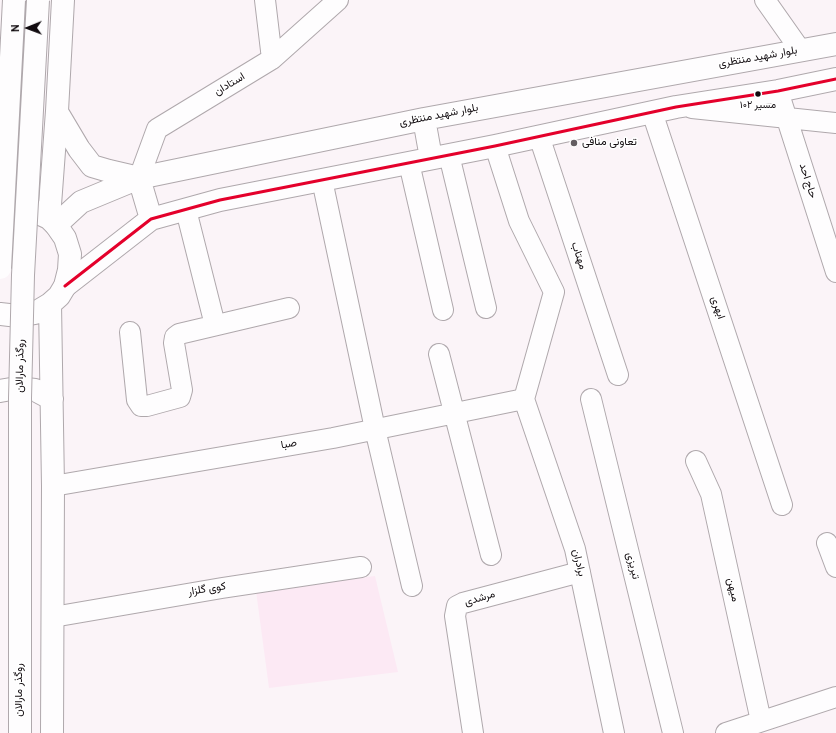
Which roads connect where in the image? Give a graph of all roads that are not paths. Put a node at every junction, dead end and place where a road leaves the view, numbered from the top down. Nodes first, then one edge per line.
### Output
1 (14, 0) edge
2 (38, 0) edge
3 (63, 0) edge
4 (265, 0) edge
5 (338, 0) edge
6 (765, 0) edge
7 (836, 44) edge
8 (801, 51) junction
9 (272, 59) junction
10 (836, 79) edge
11 (778, 91) junction
12 (676, 107) junction
13 (57, 111) junction
14 (0, 112) edge
15 (652, 112) junction
16 (787, 118) junction
17 (424, 119) junction
18 (836, 122) edge
19 (539, 136) junction
20 (495, 146) junction
21 (440, 156) junction
22 (409, 163) junction
23 (139, 178) junction
24 (322, 180) junction
25 (0, 210) edge
26 (186, 210) junction
27 (151, 219) junction
28 (52, 222) junction
29 (0, 268) edge
30 (836, 272) edge
31 (65, 286) junction
32 (50, 304) junction
33 (289, 308) dead end
34 (486, 308) dead end
35 (443, 310) dead end
36 (0, 314) edge
37 (215, 325) junction
38 (130, 332) dead end
39 (439, 354) dead end
40 (618, 375) dead end
41 (0, 391) edge
42 (52, 399) junction
43 (524, 399) junction
44 (591, 399) dead end
45 (454, 413) junction
46 (375, 428) junction
47 (696, 461) dead end
48 (53, 486) junction
49 (782, 505) dead end
50 (827, 543) dead end
51 (491, 555) dead end
52 (836, 567) edge
53 (361, 568) dead end
54 (580, 572) junction
55 (412, 586) dead end
56 (53, 617) junction
57 (836, 698) edge
58 (761, 721) junction
59 (736, 731) edge
60 (20, 733) edge
61 (52, 733) edge
62 (473, 733) edge
63 (614, 733) edge
64 (673, 733) edge

1 - 29 main road, bridge
2 - 60 main road, روگذر مارالان, bridge
3 - 13 main road
4 - 9 street
5 - 9 street, استادان
6 - 8 street
7 - 8 main road, بلوار شهید منتظری
8 - 17 main road, بلوار شهید منتظری
9 - 23 street, استادان
10 - 11 main road
11 - 12 main road
11 - 16 street, حاج احد
12 - 15 main road
12 - 16 street
13 - 14 main road
13 - 23 main road
13 - 28 main road
15 - 19 main road
15 - 49 street, ابهری
16 - 18 street
16 - 30 street, حاج احد
17 - 21 main road
17 - 23 main road, بلوار شهید منتظری
19 - 20 main road
19 - 40 street, مهتاب
20 - 21 main road
20 - 43 street
21 - 22 main road
21 - 34 street
22 - 24 main road
22 - 35 street
23 - 27 main road
23 - 28 main road, بلوار شهید منتظری
24 - 26 main road
24 - 46 street
25 - 28 main road
26 - 27 main road
26 - 37 street
27 - 31 main road
28 - 31 main road
31 - 32 main road
32 - 36 main road
32 - 42 main road
33 - 37 street
37 - 38 street
39 - 45 street
41 - 42 main road
42 - 48 main road
43 - 45 street, صبا
43 - 54 street, برادران
44 - 64 street, تبریزی
45 - 46 street, صبا
45 - 51 street
46 - 48 street, صبا
46 - 55 street
47 - 58 street, میهن
48 - 56 main road
50 - 52 street
53 - 56 street, کوی گلزار
54 - 62 street, مرشدی
54 - 63 street, برادران
56 - 61 main road
57 - 58 street
58 - 59 street

